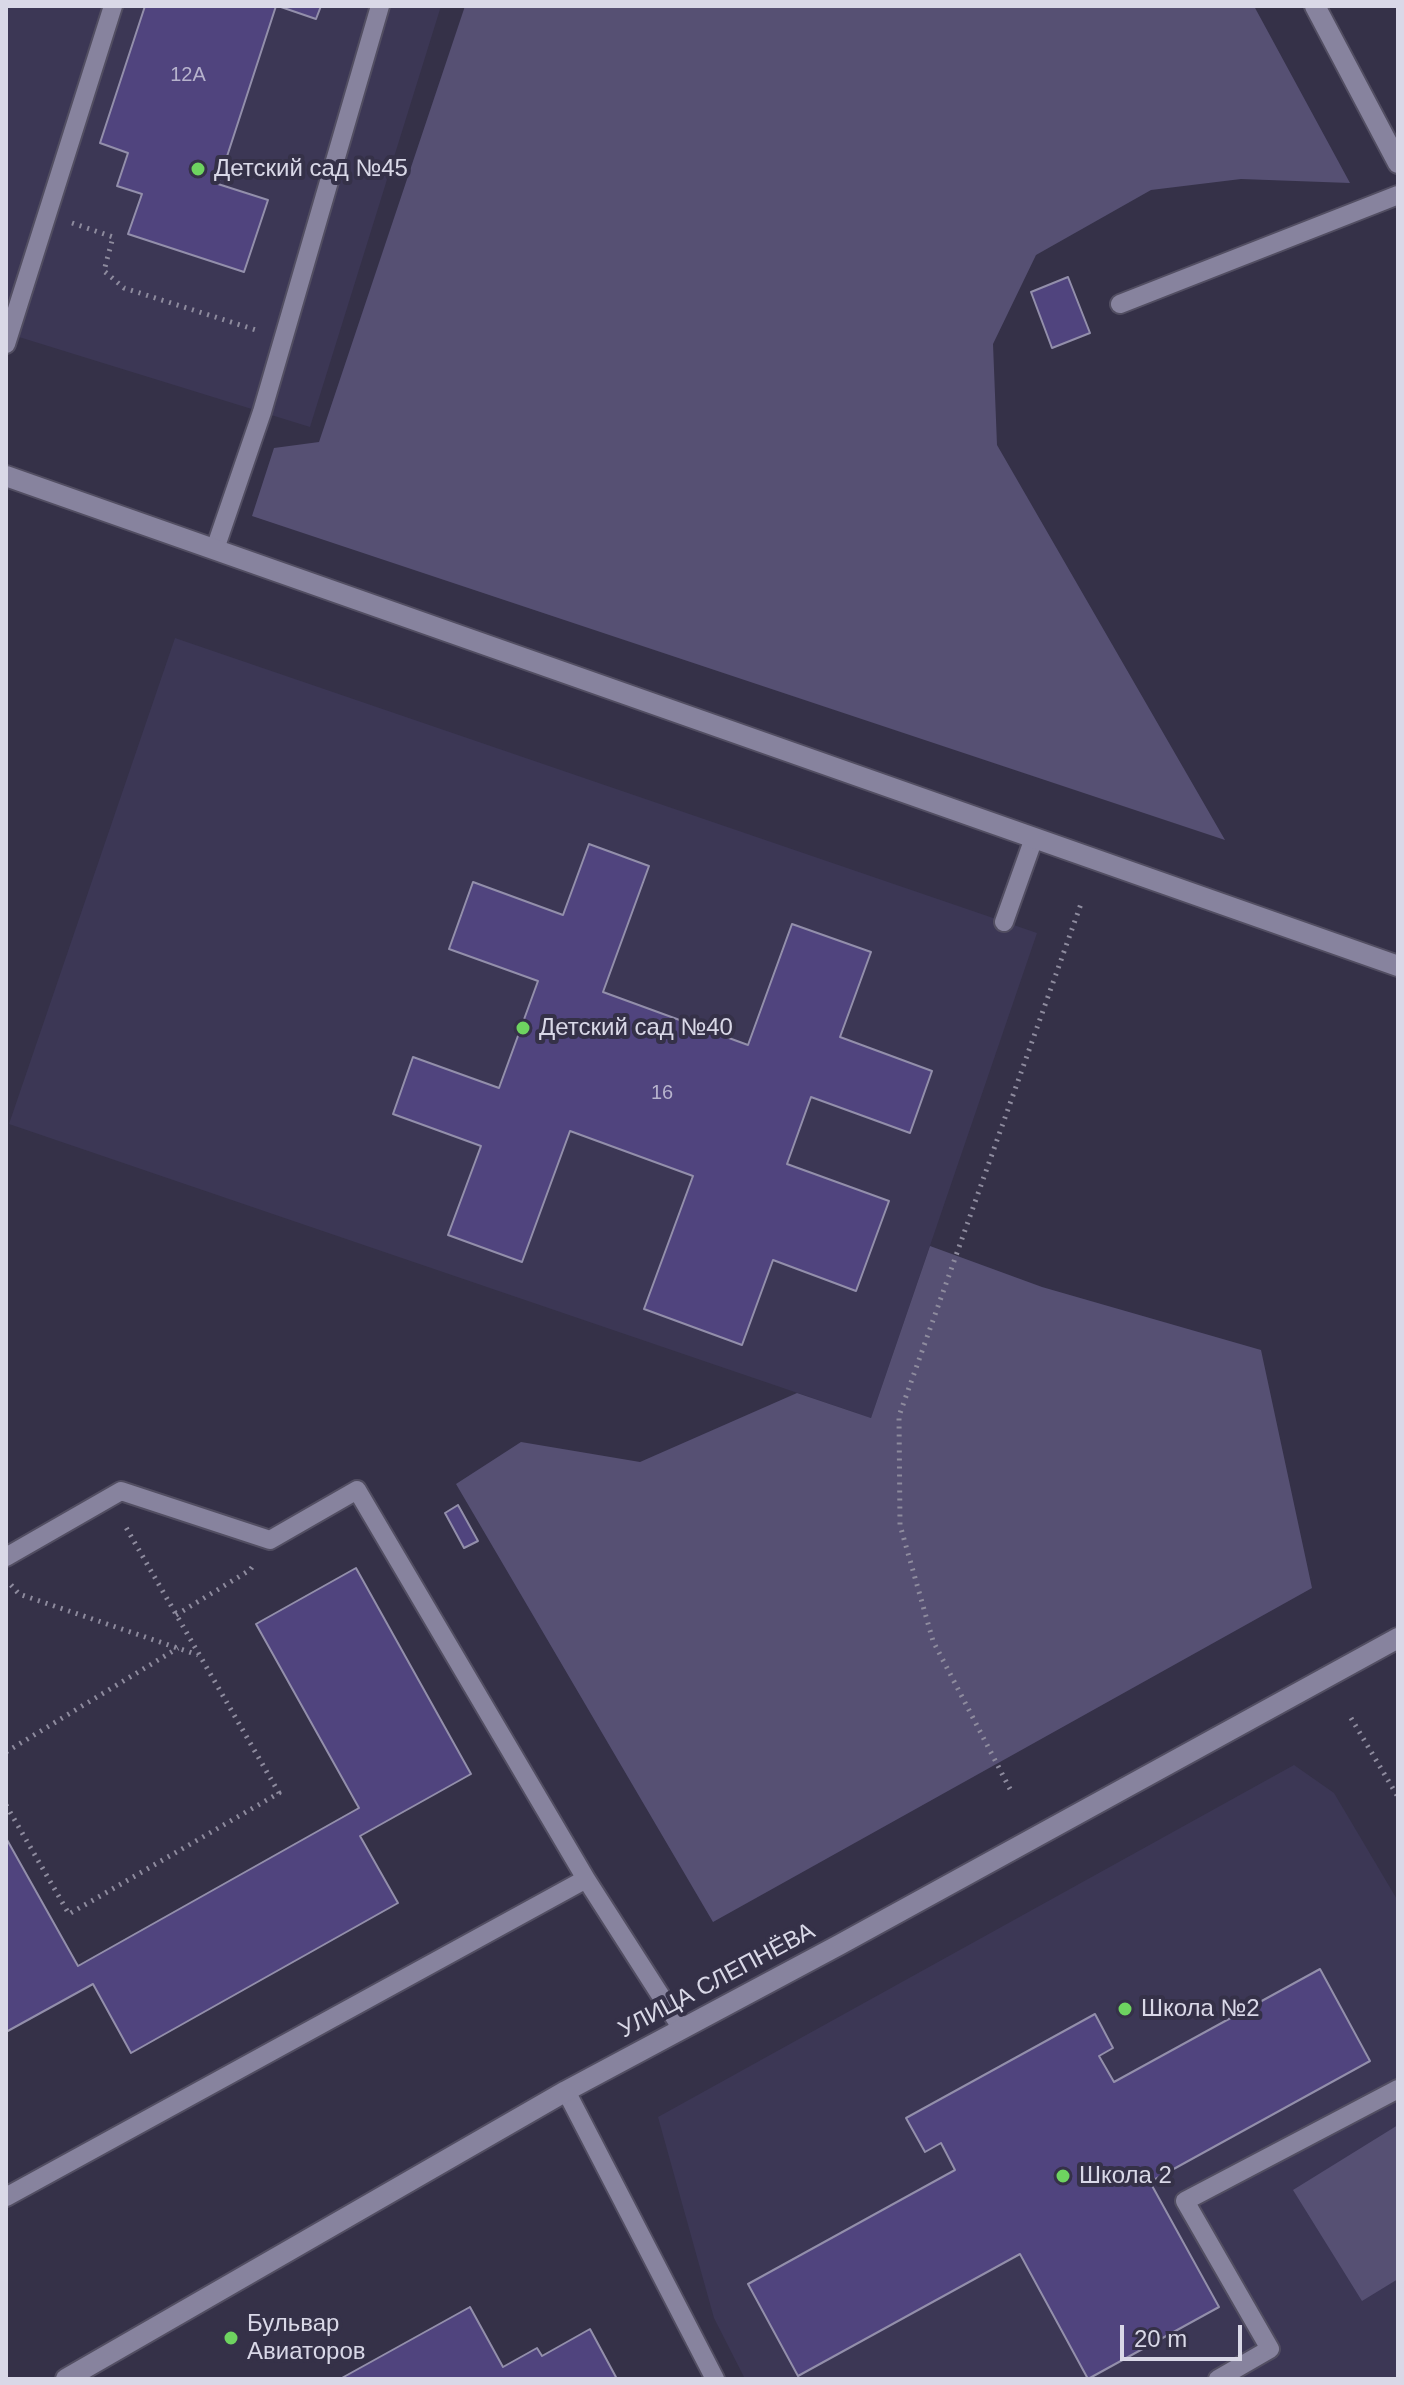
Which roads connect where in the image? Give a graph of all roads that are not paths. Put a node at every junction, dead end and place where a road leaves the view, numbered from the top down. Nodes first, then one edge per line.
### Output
1 (113, 6) edge
2 (380, 6) edge
3 (1315, 6) edge
4 (1398, 163) edge
5 (1398, 195) edge
6 (1120, 304) dead end
7 (6, 344) edge
8 (6, 476) edge
9 (215, 549) junction
10 (1034, 838) junction
11 (1004, 922) dead end
12 (1398, 966) edge
13 (6, 1557) edge
14 (1398, 1638) edge
15 (586, 1879) junction
16 (682, 2029) junction
17 (1398, 2089) edge
18 (566, 2091) junction
19 (6, 2197) edge
20 (66, 2379) edge
21 (715, 2379) edge
22 (1218, 2379) edge

1 - 7 lane
2 - 9 lane
3 - 4 street
5 - 6 lane
8 - 9 street
9 - 10 street
10 - 11 lane
10 - 12 street
13 - 15 lane
14 - 16 street, УЛИЦА СЛЕПНЁВА
15 - 16 lane
15 - 19 lane
16 - 18 street, УЛИЦА СЛЕПНЁВА
17 - 22 lane
18 - 20 street, УЛИЦА СЛЕПНЁВА
18 - 21 lane

